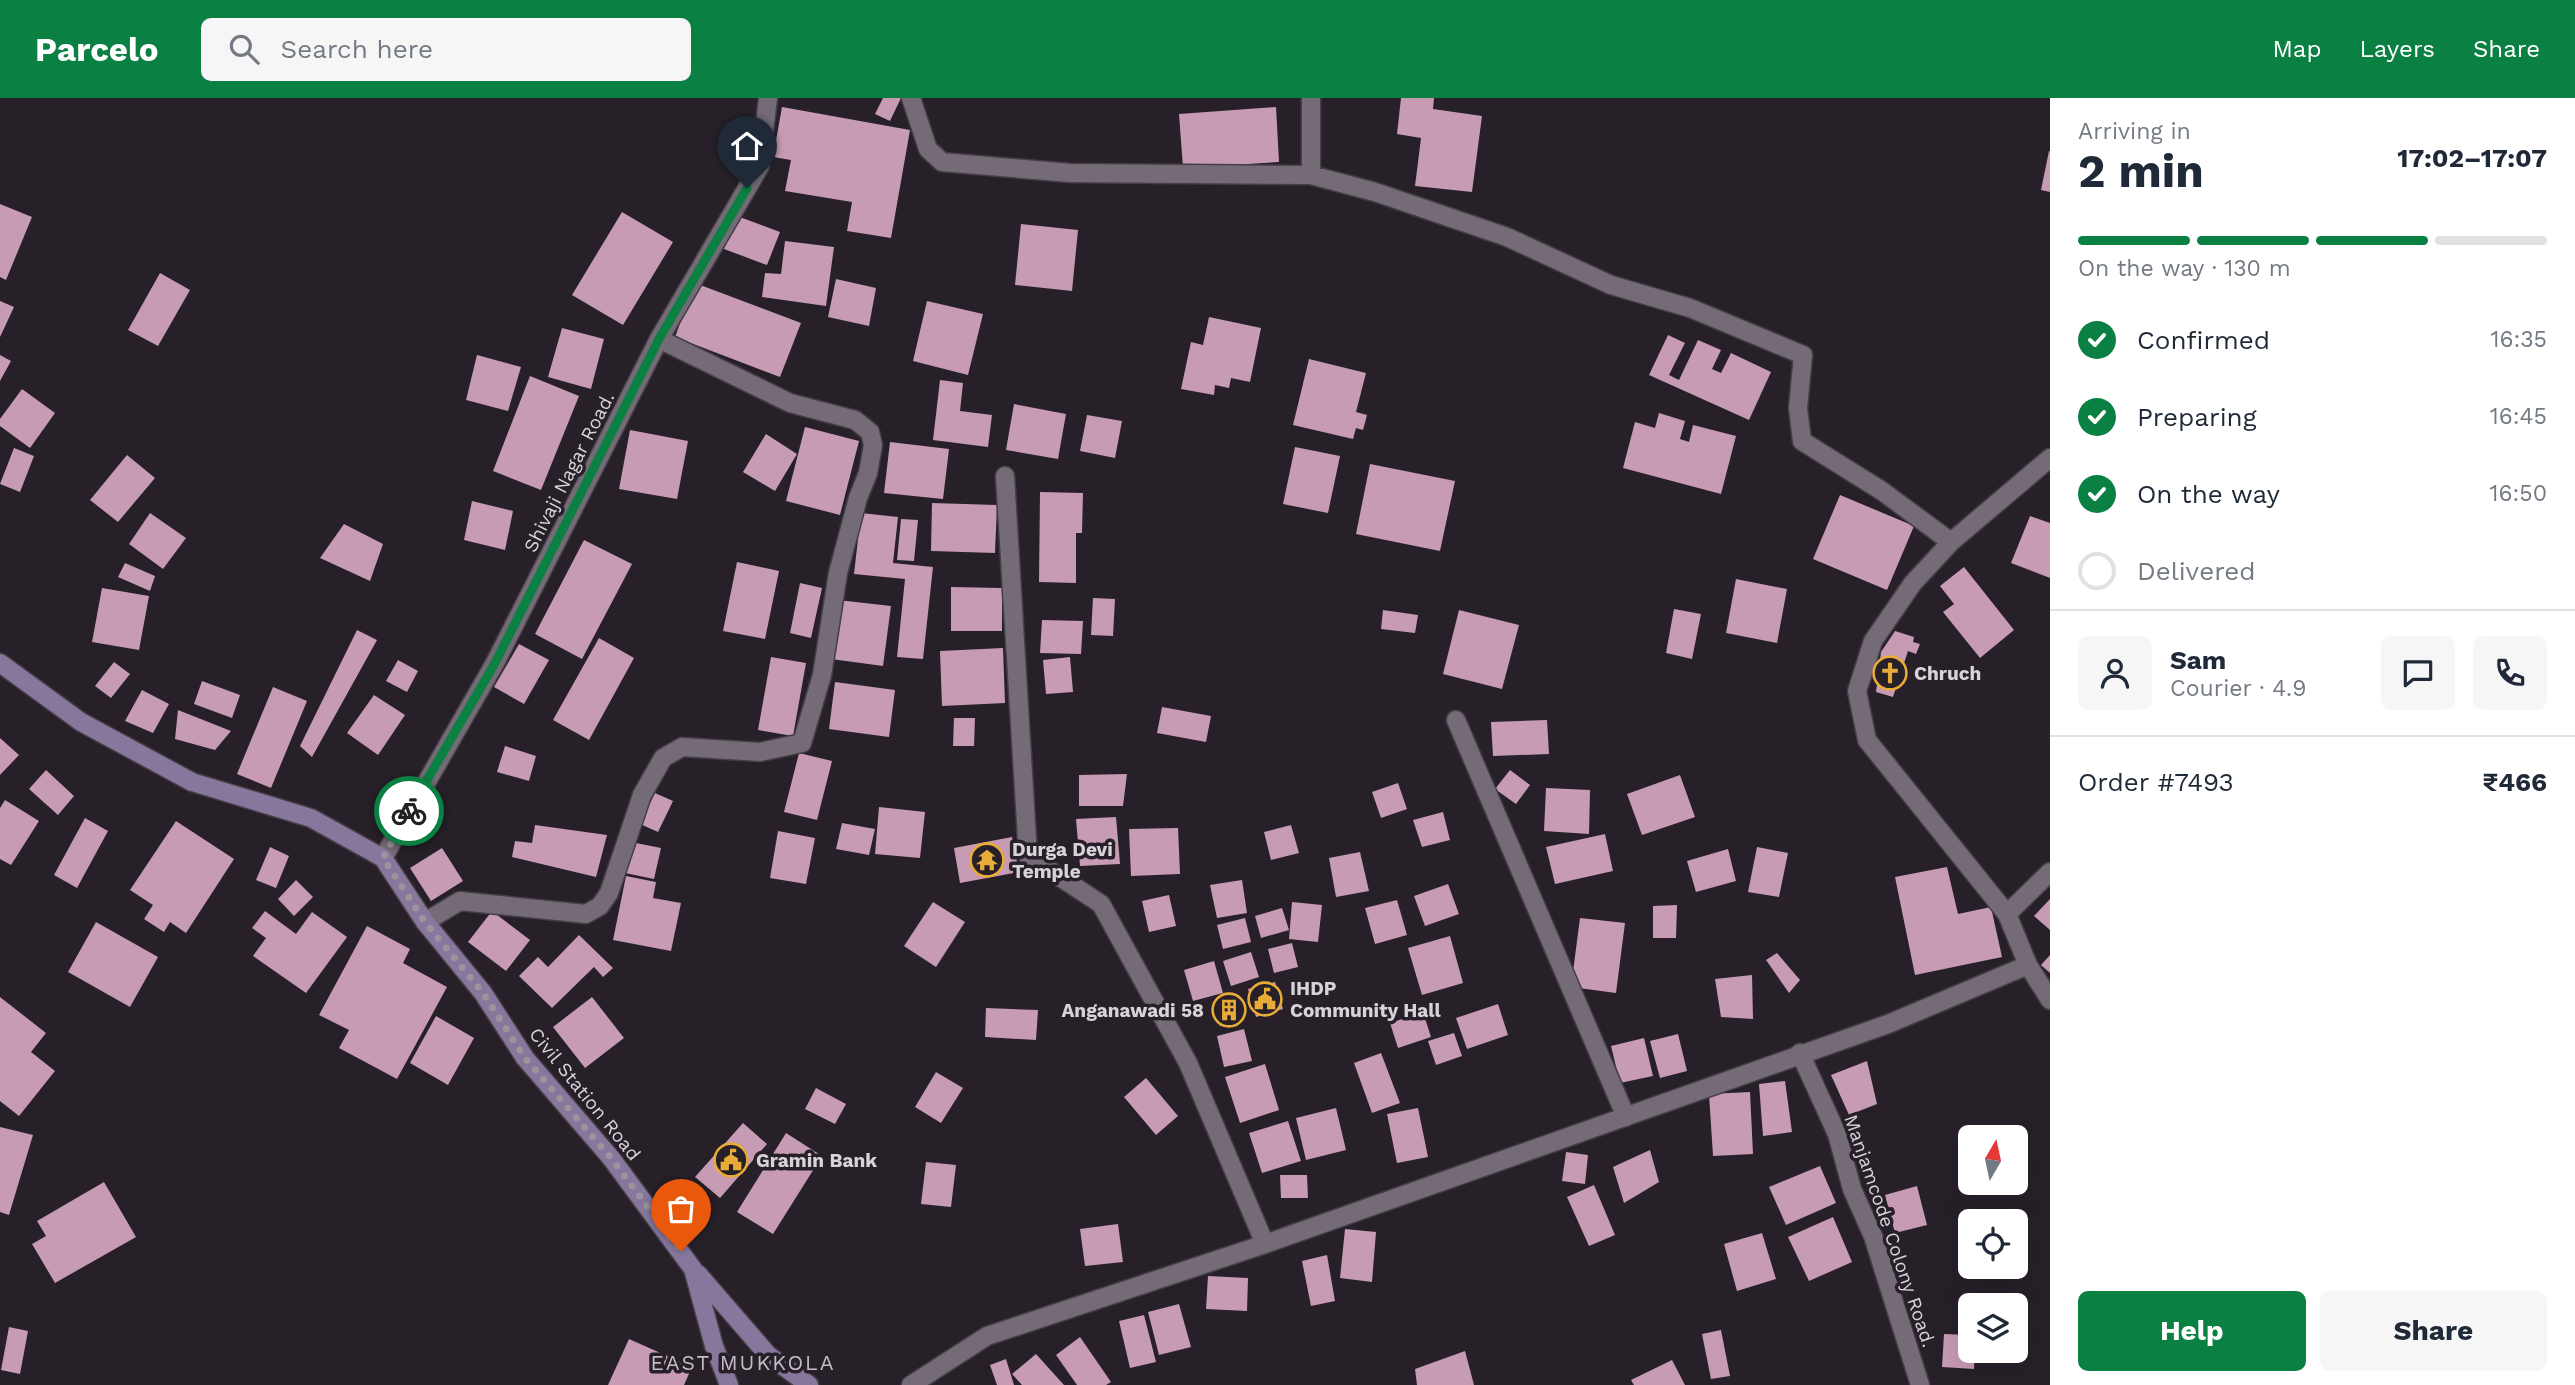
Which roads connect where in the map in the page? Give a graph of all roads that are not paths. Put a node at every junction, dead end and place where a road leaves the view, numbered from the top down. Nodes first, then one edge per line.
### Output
1 (768, 98) edge
2 (911, 98) edge
3 (1311, 98) edge
4 (1311, 175) junction
5 (659, 339) junction
6 (2050, 458) edge
7 (1005, 476) dead end
8 (1951, 542) junction
9 (0, 663) edge
10 (1456, 720) dead end
11 (383, 858) junction
12 (2050, 872) edge
13 (2007, 914) junction
14 (425, 922) junction
15 (2028, 965) junction
16 (2050, 1000) edge
17 (1800, 1053) junction
18 (1626, 1117) junction
19 (1265, 1244) junction
20 (693, 1269) junction
21 (729, 1385) edge
22 (809, 1385) edge
23 (911, 1385) edge
24 (1920, 1385) edge

1 - 5 street, Shivaji Nagar Road.
2 - 4 street
3 - 4 street
4 - 8 street
5 - 11 street, Shivaji Nagar Road.
5 - 14 street
6 - 8 street
7 - 19 street
8 - 13 street
9 - 11 main road, Civil Station Road
10 - 18 street
11 - 14 main road, Civil Station Road
12 - 13 street
13 - 15 street
14 - 20 main road, Civil Station Road
15 - 16 street
15 - 17 street
17 - 18 street
17 - 24 street, Manjamcode Colony Road.
18 - 19 street
19 - 23 street
20 - 21 main road, Civil Station Road
20 - 22 main road

